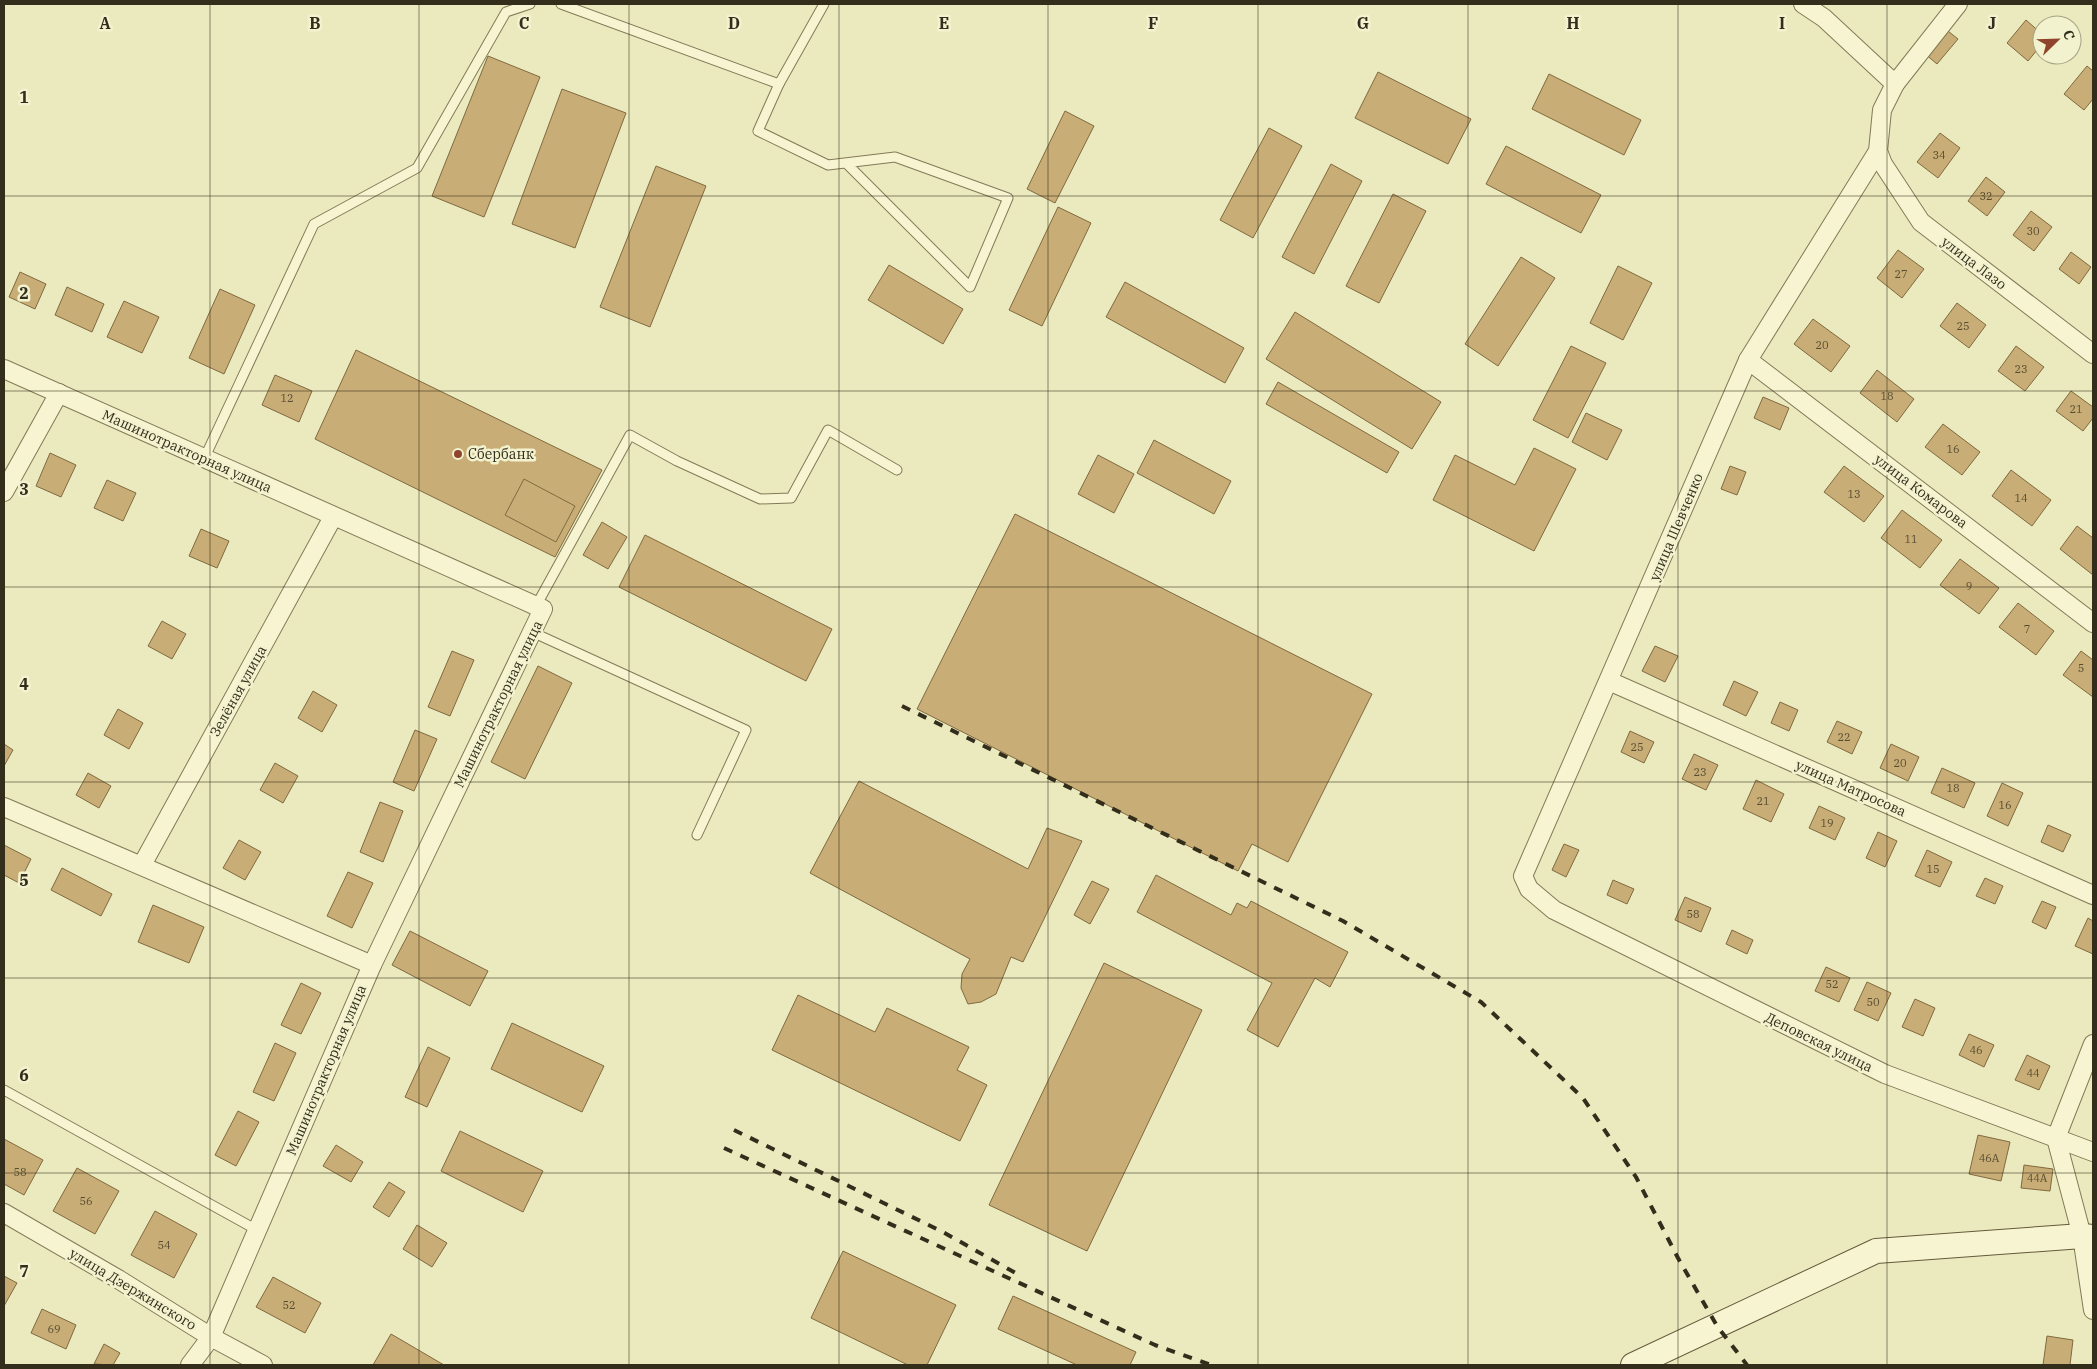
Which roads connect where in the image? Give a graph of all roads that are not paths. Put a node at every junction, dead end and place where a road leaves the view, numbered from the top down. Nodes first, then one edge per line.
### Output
1 (530, 4) edge
2 (561, 4) edge
3 (824, 4) edge
4 (1803, 4) edge
5 (1958, 4) edge
6 (779, 84) junction
7 (1894, 84) junction
8 (1878, 151) junction
9 (846, 163) junction
10 (2093, 354) edge
11 (1748, 360) junction
12 (4, 369) edge
13 (59, 394) junction
14 (204, 459) junction
15 (897, 470) dead end
16 (4, 492) edge
17 (333, 517) junction
18 (536, 606) junction
19 (2093, 623) edge
20 (532, 632) junction
21 (1609, 681) junction
22 (4, 807) edge
23 (697, 835) dead end
24 (142, 865) junction
25 (2093, 895) edge
26 (1554, 910) joint
27 (372, 965) junction
28 (2093, 1044) edge
29 (4, 1090) edge
30 (2056, 1138) junction
31 (2093, 1152) edge
32 (4, 1213) edge
33 (257, 1230) junction
34 (2088, 1236) edge
35 (2093, 1310) edge
36 (211, 1337) junction
37 (190, 1365) edge
38 (263, 1365) edge
39 (1633, 1365) edge

1 - 14 lane
2 - 6 lane
3 - 6 lane
4 - 7 street
5 - 7 street
6 - 9 lane
7 - 8 street
8 - 10 street, улица Лазо
8 - 11 street, улица Шевченко
9 - 9 lane
11 - 19 street, улица Комарова
11 - 21 street, улица Шевченко
12 - 13 street, Машинотракторная улица
13 - 14 street, Машинотракторная улица
13 - 16 street
14 - 17 street, Машинотракторная улица
15 - 18 lane
17 - 18 street, Машинотракторная улица
17 - 24 street, Зелёная улица
18 - 20 street, Машинотракторная улица
20 - 23 lane
20 - 27 street, Машинотракторная улица
21 - 25 street, улица Матросова
21 - 26 street, улица Шевченко
22 - 24 street
24 - 27 street
26 - 30 street, Деповская улица
27 - 33 street, Машинотракторная улица
28 - 30 street
29 - 33 lane
30 - 31 street, Деповская улица
30 - 34 street
32 - 36 street, улица Дзержинского
33 - 36 street, Машинотракторная улица
34 - 35 street
34 - 39 street
36 - 37 street, Машинотракторная улица
36 - 38 street, улица Дзержинского

